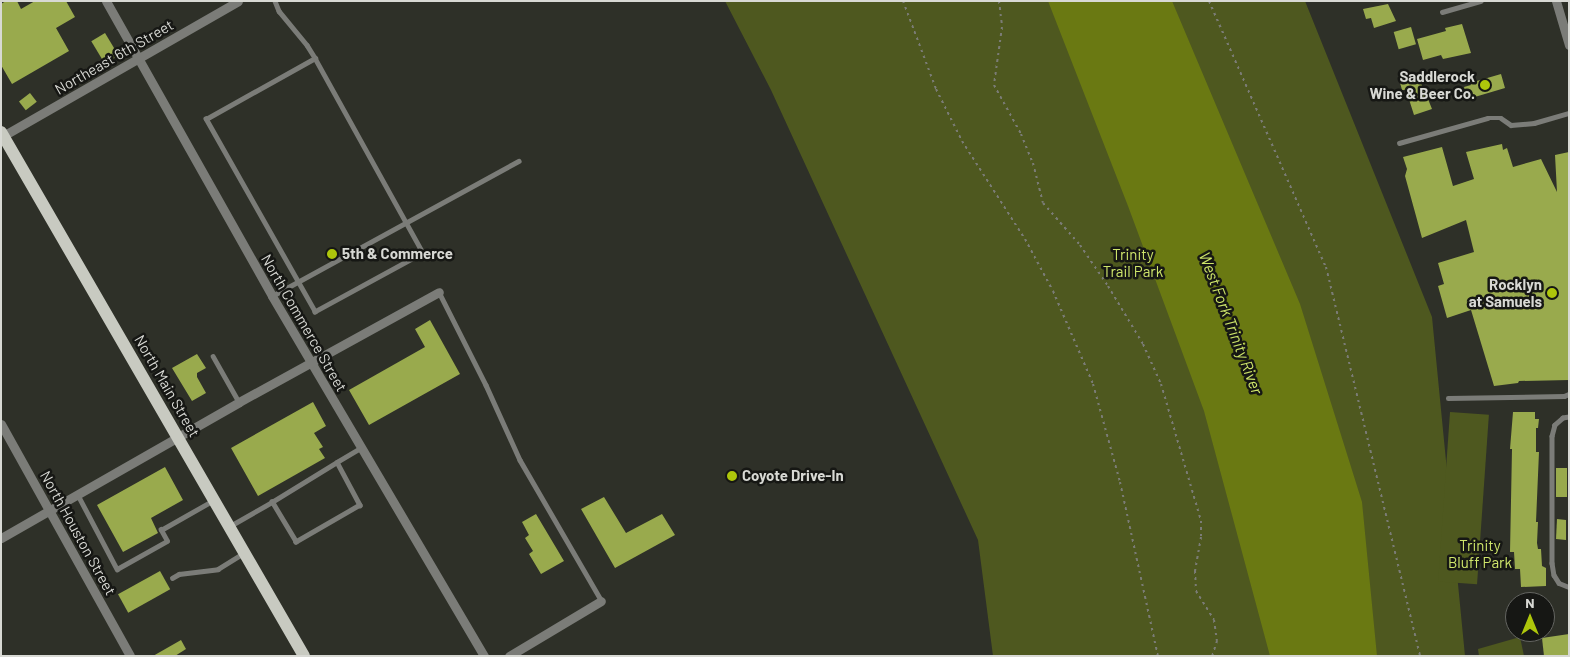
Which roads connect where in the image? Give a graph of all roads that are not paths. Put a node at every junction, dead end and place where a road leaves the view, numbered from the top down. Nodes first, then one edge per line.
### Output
1 (106, 1) edge
2 (238, 1) edge
3 (274, 1) edge
4 (1480, 1) edge
5 (1556, 1) edge
6 (1442, 12) dead end
7 (1569, 46) edge
8 (138, 58) junction
9 (315, 58) junction
10 (1569, 113) edge
11 (2, 135) edge
12 (1399, 143) dead end
13 (518, 161) dead end
14 (406, 222) junction
15 (298, 282) junction
16 (439, 292) joint
17 (272, 296) junction
18 (213, 356) dead end
19 (312, 364) junction
20 (1569, 394) edge
21 (1448, 398) dead end
22 (239, 402) junction
23 (1569, 417) edge
24 (1, 424) edge
25 (178, 437) junction
26 (362, 447) junction
27 (337, 462) junction
28 (78, 494) junction
29 (213, 500) junction
30 (272, 502) junction
31 (50, 512) junction
32 (229, 527) junction
33 (1, 538) edge
34 (244, 553) junction
35 (172, 578) dead end
36 (1569, 587) edge
37 (601, 601) joint
38 (302, 655) edge
39 (130, 656) edge
40 (484, 656) edge
41 (510, 656) edge

1 - 8 street, North Commerce Street
2 - 8 street, Northeast 6th Street
3 - 9 lane
4 - 6 lane
5 - 7 street
8 - 11 street, Northeast 6th Street
8 - 17 street, North Commerce Street
9 - 14 lane
9 - 15 lane
10 - 12 lane
11 - 25 main road, North Main Street
13 - 14 lane
14 - 15 lane
14 - 15 lane
15 - 17 lane
16 - 19 street
16 - 37 lane
17 - 19 street, North Commerce Street
18 - 22 lane
19 - 22 street
19 - 26 street, North Commerce Street
20 - 21 lane
22 - 25 street
23 - 36 lane
24 - 31 street, North Houston Street
25 - 28 street
25 - 29 main road, North Main Street
26 - 27 lane
26 - 40 street, North Commerce Street
27 - 30 lane
27 - 30 lane
28 - 29 lane
28 - 31 street
29 - 32 main road, North Main Street
30 - 32 lane
31 - 33 street
31 - 39 street, North Houston Street
32 - 34 main road, North Main Street
34 - 35 lane
34 - 38 main road, North Main Street
37 - 41 street

